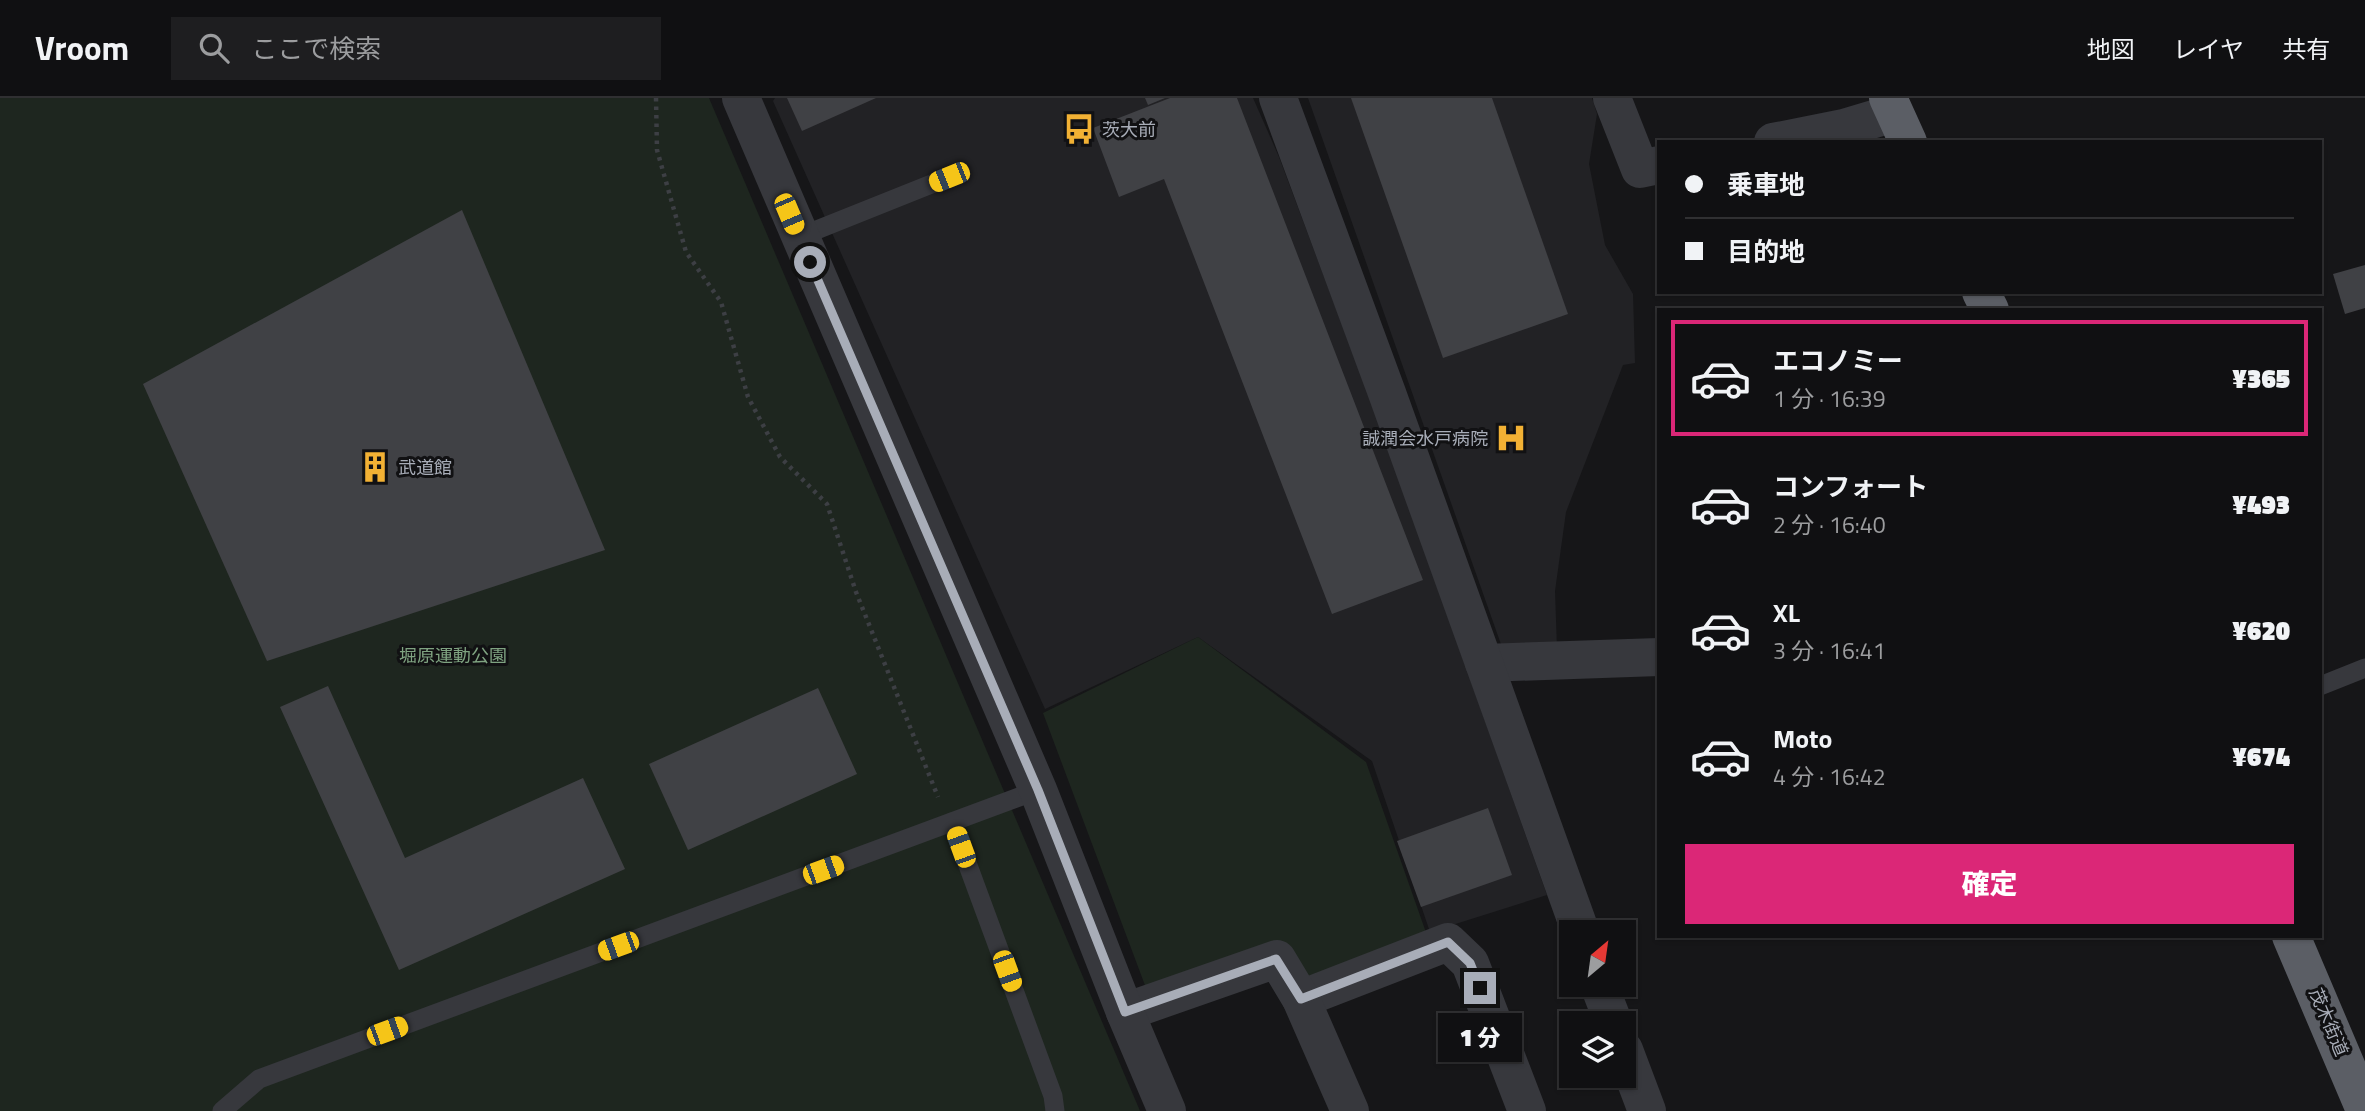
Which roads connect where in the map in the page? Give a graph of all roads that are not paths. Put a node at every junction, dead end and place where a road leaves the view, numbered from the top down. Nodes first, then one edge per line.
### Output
1 (741, 98) edge
2 (1278, 98) edge
3 (1612, 98) edge
4 (1897, 118) edge
5 (1783, 140) edge
6 (1657, 165) edge
7 (949, 177) dead end
8 (799, 237) junction
9 (1657, 657) edge
10 (1484, 663) junction
11 (2365, 668) edge
12 (2322, 685) edge
13 (1038, 790) junction
14 (951, 822) junction
15 (1576, 920) edge
16 (2292, 938) edge
17 (1301, 999) junction
18 (1125, 1012) junction
19 (1636, 1082) edge
20 (2365, 1110) edge
21 (222, 1111) edge
22 (1055, 1111) edge
23 (1167, 1111) edge
24 (1350, 1111) edge
25 (1527, 1111) edge
26 (1647, 1111) edge

1 - 8 street
2 - 10 street
3 - 6 street
4 - 5 street
7 - 8 lane
8 - 13 street
9 - 10 street
10 - 15 street
11 - 12 lane
13 - 14 lane
13 - 18 street
14 - 21 lane
14 - 22 lane
16 - 20 highway, 茂木街道
17 - 18 street
17 - 24 street
17 - 25 street
18 - 23 street
19 - 26 street

